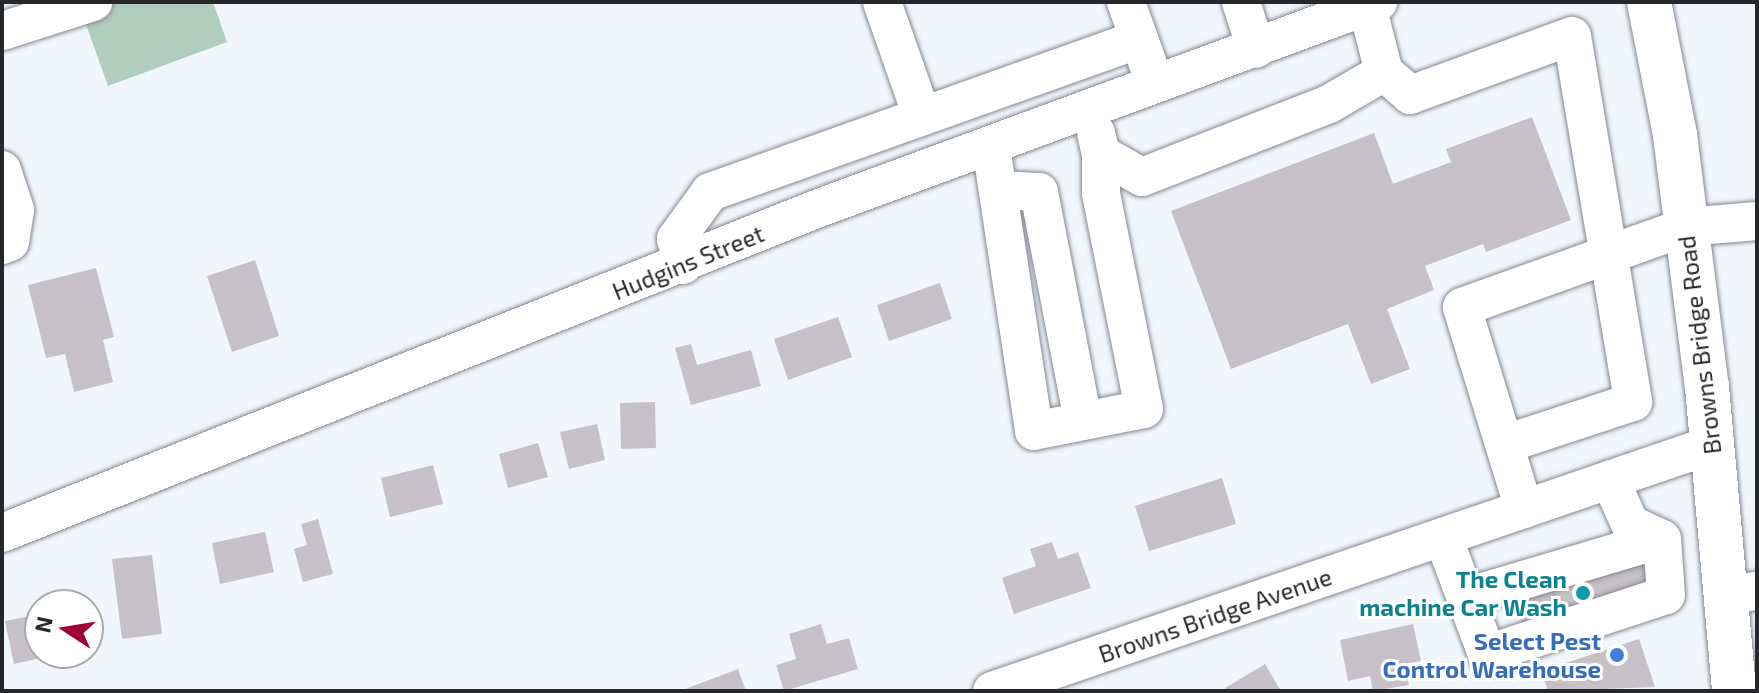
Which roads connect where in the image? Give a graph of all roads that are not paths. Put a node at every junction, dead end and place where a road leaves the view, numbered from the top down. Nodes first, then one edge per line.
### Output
1 (93, 2) edge
2 (882, 2) edge
3 (1126, 2) edge
4 (1649, 2) edge
5 (1246, 3) edge
6 (1372, 4) edge
7 (2, 31) edge
8 (1139, 39) junction
9 (1256, 49) junction
10 (1384, 72) junction
11 (1156, 87) junction
12 (1090, 111) junction
13 (922, 116) junction
14 (991, 146) junction
15 (1101, 154) junction
16 (2, 170) edge
17 (999, 190) junction
18 (1757, 221) edge
19 (1685, 227) junction
20 (2, 245) edge
21 (1607, 250) junction
22 (683, 265) junction
23 (1083, 421) junction
24 (1505, 444) junction
25 (1711, 445) junction
26 (1610, 479) junction
27 (1524, 509) junction
28 (2, 533) edge
29 (1443, 537) junction
30 (1662, 539) junction
31 (1741, 594) edge
32 (1466, 597) junction
33 (992, 691) edge
34 (1734, 691) edge

1 - 7 street
2 - 13 street
3 - 8 street
4 - 19 main road, Browns Bridge Road
5 - 9 street
6 - 9 street, Hudgins Street
6 - 10 street
8 - 11 street
8 - 13 street
9 - 11 street, Hudgins Street
10 - 15 street
10 - 21 street
11 - 12 street, Hudgins Street
12 - 14 street, Hudgins Street
12 - 15 street
13 - 22 street
14 - 17 street
14 - 22 street, Hudgins Street
15 - 23 street
16 - 20 street
17 - 23 street
17 - 23 street
18 - 19 street
19 - 21 street
19 - 25 main road, Browns Bridge Road
21 - 24 street
21 - 24 street
22 - 28 street, Hudgins Street
24 - 27 street
25 - 26 street, Browns Bridge Avenue
25 - 31 main road, Browns Bridge Road
26 - 27 street, Browns Bridge Avenue
26 - 30 street
27 - 29 street, Browns Bridge Avenue
29 - 32 street
29 - 33 street, Browns Bridge Avenue
30 - 32 street
30 - 32 street
31 - 34 main road, Browns Bridge Road

